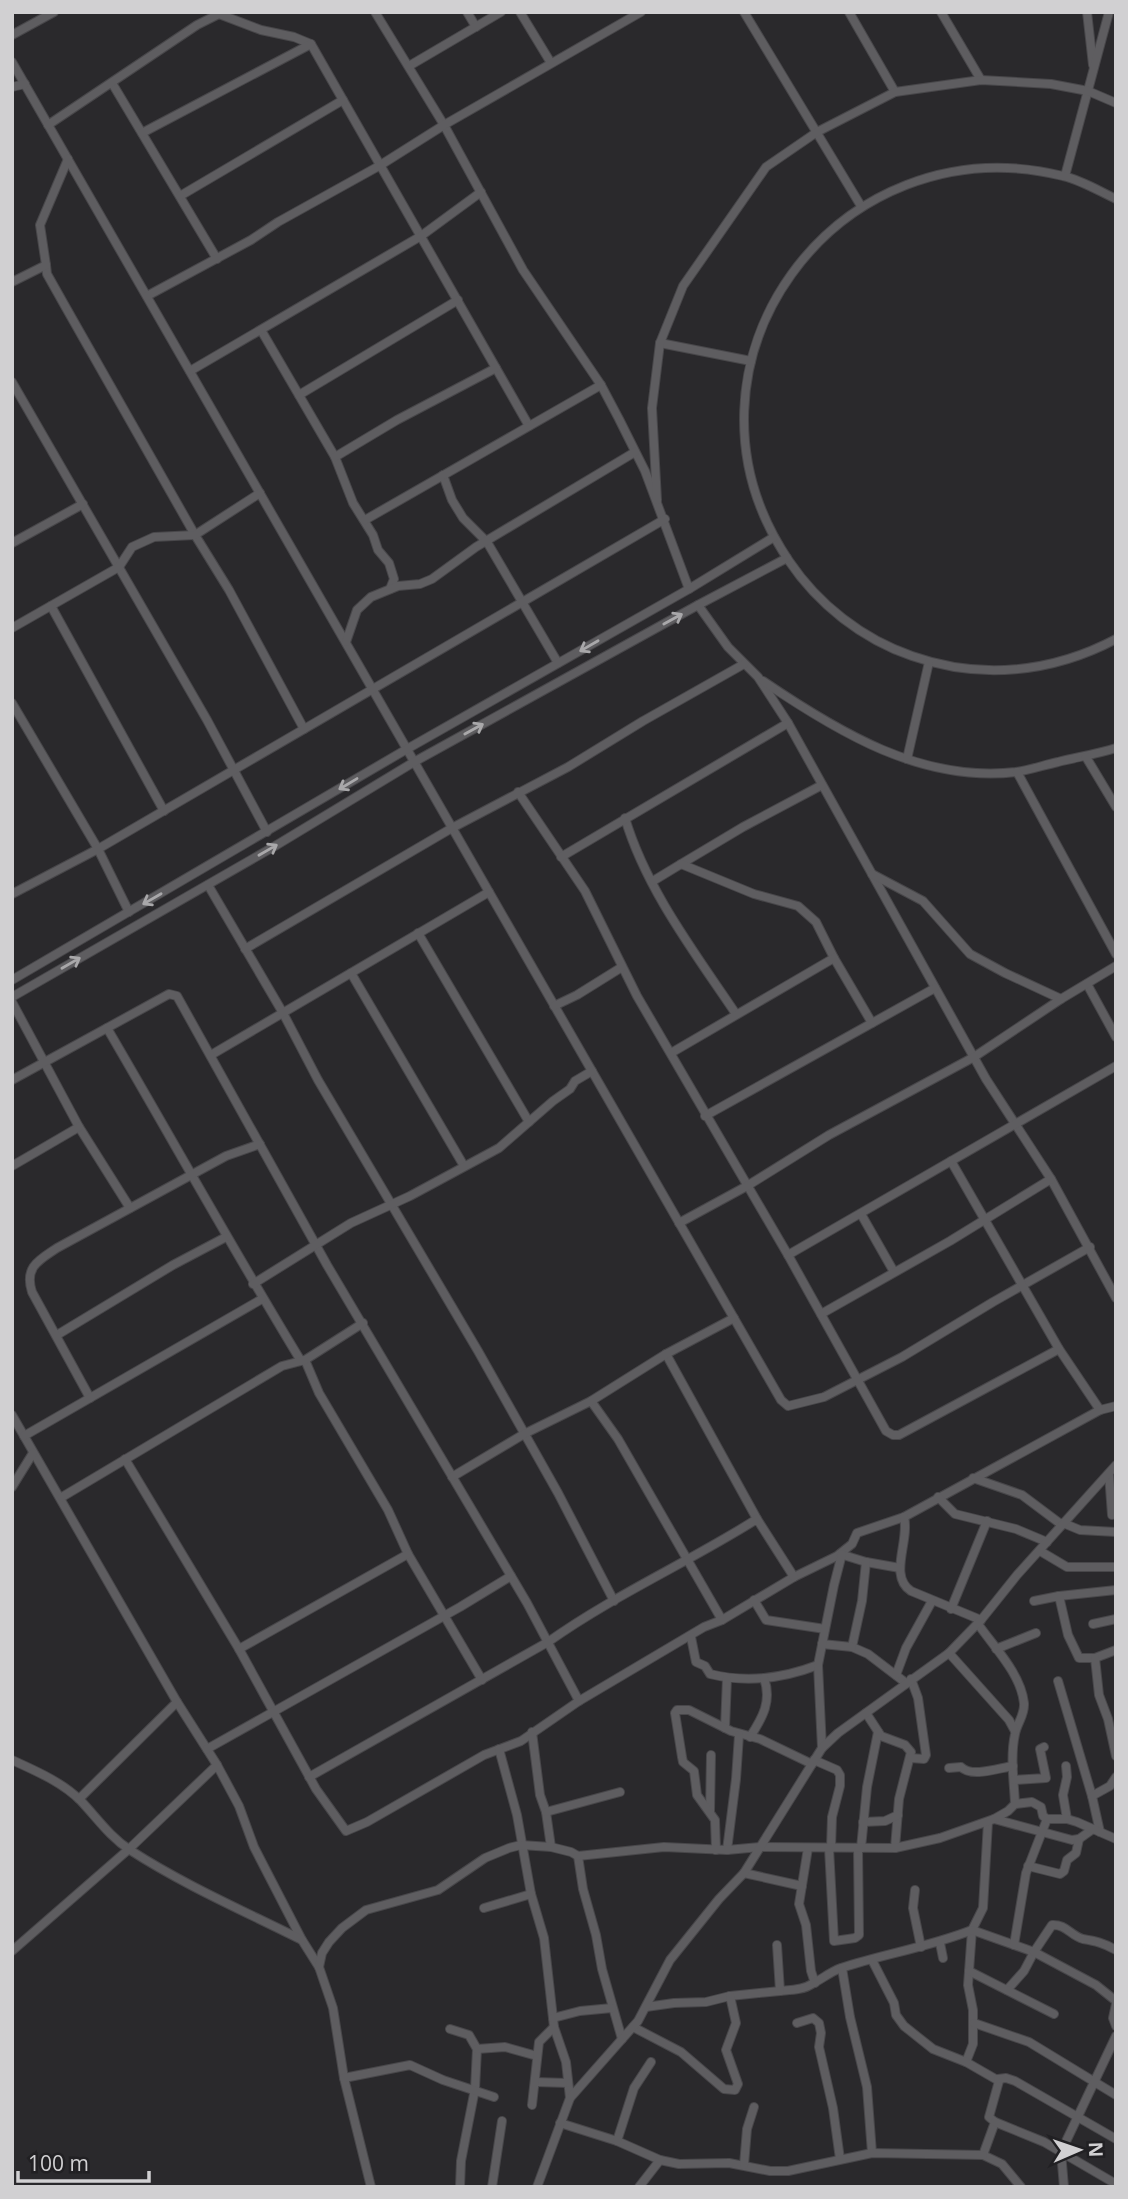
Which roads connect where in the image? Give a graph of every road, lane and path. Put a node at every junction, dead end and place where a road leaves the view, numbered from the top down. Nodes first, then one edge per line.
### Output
1 (54, 12) edge
2 (375, 12) edge
3 (467, 12) edge
4 (501, 12) edge
5 (520, 12) edge
6 (641, 12) edge
7 (744, 12) edge
8 (849, 12) edge
9 (941, 12) edge
10 (1087, 12) edge
11 (1109, 12) edge
12 (476, 27) junction
13 (12, 35) edge
14 (311, 44) junction
15 (12, 62) edge
16 (551, 63) junction
17 (410, 66) junction
18 (1094, 72) junction
19 (981, 79) junction
20 (112, 83) junction
21 (25, 84) junction
22 (12, 87) edge
23 (1088, 91) junction
24 (895, 92) junction
25 (343, 100) junction
26 (1116, 103) edge
27 (48, 125) junction
28 (444, 125) junction
29 (817, 132) junction
30 (142, 133) junction
31 (68, 159) junction
32 (379, 166) junction
33 (1065, 176) junction
34 (481, 192) junction
35 (180, 196) junction
36 (1116, 200) edge
37 (861, 206) junction
38 (421, 236) junction
39 (217, 259) junction
40 (46, 265) junction
41 (12, 282) edge
42 (147, 296) junction
43 (458, 300) junction
44 (261, 330) junction
45 (660, 342) junction
46 (751, 361) junction
47 (496, 368) junction
48 (190, 371) junction
49 (12, 382) edge
50 (601, 385) junction
51 (299, 395) junction
52 (529, 426) junction
53 (635, 452) junction
54 (335, 457) junction
55 (443, 475) junction
56 (260, 493) junction
57 (657, 500) junction
58 (83, 504) junction
59 (664, 519) junction
60 (365, 520) junction
61 (195, 535) junction
62 (775, 537) junction
63 (487, 542) junction
64 (12, 543) edge
65 (787, 558) junction
66 (119, 568) junction
67 (390, 589) junction
68 (689, 589) junction
69 (521, 603) junction
70 (698, 605) junction
71 (51, 606) junction
72 (12, 628) edge
73 (1116, 639) edge
74 (345, 642) junction
75 (929, 662) junction
76 (558, 663) junction
77 (744, 664) junction
78 (758, 677) junction
79 (373, 689) junction
80 (12, 703) edge
81 (788, 723) junction
82 (304, 729) junction
83 (1116, 748) edge
84 (407, 749) junction
85 (1086, 757) junction
86 (907, 759) junction
87 (414, 762) junction
88 (233, 771) junction
89 (1017, 772) junction
90 (822, 785) junction
91 (518, 792) junction
92 (1116, 807) edge
93 (164, 811) junction
94 (625, 818) junction
95 (452, 828) junction
96 (267, 832) junction
97 (98, 849) junction
98 (561, 857) junction
99 (681, 864) junction
100 (872, 874) junction
101 (653, 881) junction
102 (208, 884) junction
103 (489, 892) junction
104 (12, 894) edge
105 (129, 912) junction
106 (418, 933) junction
107 (245, 949) junction
108 (1116, 954) edge
109 (834, 958) junction
110 (1116, 966) edge
111 (621, 967) junction
112 (351, 973) junction
113 (12, 980) edge
114 (1087, 984) junction
115 (935, 988) junction
116 (1061, 999) junction
117 (12, 1000) edge
118 (554, 1006) junction
119 (283, 1013) junction
120 (736, 1014) junction
121 (872, 1023) junction
122 (107, 1028) junction
123 (1116, 1037) edge
124 (671, 1053) junction
125 (211, 1055) junction
126 (974, 1057) junction
127 (46, 1062) junction
128 (1116, 1066) edge
129 (592, 1071) junction
130 (12, 1080) edge
131 (705, 1116) junction
132 (529, 1122) junction
133 (1015, 1124) junction
134 (79, 1127) junction
135 (260, 1144) junction
136 (951, 1161) junction
137 (12, 1166) edge
138 (464, 1166) junction
139 (193, 1174) junction
140 (1051, 1179) junction
141 (747, 1186) junction
142 (391, 1203) junction
143 (130, 1208) junction
144 (861, 1214) junction
145 (983, 1220) junction
146 (679, 1223) junction
147 (226, 1237) junction
148 (316, 1244) junction
149 (1090, 1247) junction
150 (789, 1255) junction
151 (894, 1272) junction
152 (253, 1284) junction
153 (1023, 1285) junction
154 (262, 1298) junction
155 (1116, 1298) edge
156 (821, 1314) junction
157 (734, 1318) junction
158 (363, 1323) junction
159 (57, 1335) junction
160 (1059, 1349) junction
161 (666, 1354) junction
162 (303, 1360) junction
163 (858, 1380) junction
164 (90, 1398) junction
165 (591, 1401) junction
166 (1116, 1406) edge
167 (1100, 1410) junction
168 (12, 1415) edge
169 (524, 1434) junction
170 (24, 1436) junction
171 (33, 1452) junction
172 (125, 1459) junction
173 (1116, 1465) edge
174 (1109, 1474) junction
175 (452, 1477) junction
176 (973, 1478) junction
177 (12, 1487) edge
178 (62, 1497) junction
179 (938, 1497) junction
180 (1112, 1515) dead end
181 (904, 1517) junction
182 (757, 1519) junction
183 (988, 1521) junction
184 (1062, 1524) junction
185 (1116, 1532) edge
186 (1047, 1542) junction
187 (1040, 1550) junction
188 (408, 1554) junction
189 (841, 1554) junction
190 (688, 1559) junction
191 (866, 1562) junction
192 (900, 1567) junction
193 (1116, 1567) edge
194 (511, 1576) junction
195 (794, 1577) junction
196 (1116, 1590) edge
197 (1059, 1596) junction
198 (754, 1600) junction
199 (614, 1601) junction
200 (933, 1601) junction
201 (1034, 1601) dead end
202 (951, 1609) junction
203 (444, 1615) junction
204 (1116, 1619) edge
205 (722, 1620) junction
206 (979, 1622) junction
207 (1093, 1624) dead end
208 (825, 1629) junction
209 (1036, 1633) dead end
210 (691, 1637) junction
211 (548, 1642) junction
212 (822, 1644) junction
213 (852, 1647) junction
214 (239, 1648) junction
215 (996, 1649) junction
216 (1116, 1650) edge
217 (949, 1653) junction
218 (1095, 1658) junction
219 (818, 1665) junction
220 (896, 1675) junction
221 (727, 1678) junction
222 (764, 1678) junction
223 (482, 1680) junction
224 (908, 1681) junction
225 (1058, 1681) dead end
226 (579, 1701) junction
227 (177, 1702) junction
228 (272, 1711) junction
229 (866, 1713) junction
230 (725, 1728) junction
231 (1015, 1731) junction
232 (532, 1732) junction
233 (878, 1732) junction
234 (739, 1735) junction
235 (750, 1737) junction
236 (1044, 1747) dead end
237 (822, 1748) junction
238 (206, 1749) junction
239 (499, 1749) junction
240 (711, 1755) dead end
241 (1116, 1756) edge
242 (911, 1758) junction
243 (12, 1760) edge
244 (813, 1762) junction
245 (218, 1765) junction
246 (1013, 1766) junction
247 (1066, 1766) dead end
248 (949, 1768) dead end
249 (309, 1777) junction
250 (1014, 1780) junction
251 (1115, 1780) edge
252 (620, 1792) dead end
253 (1092, 1796) junction
254 (79, 1799) junction
255 (1015, 1804) junction
256 (546, 1812) junction
257 (710, 1812) junction
258 (898, 1815) junction
259 (1047, 1819) junction
260 (1067, 1819) junction
261 (991, 1821) junction
262 (863, 1822) junction
263 (1096, 1830) junction
264 (1041, 1831) junction
265 (1079, 1839) junction
266 (1116, 1839) edge
267 (521, 1845) junction
268 (551, 1847) junction
269 (760, 1847) junction
270 (895, 1847) junction
271 (808, 1848) junction
272 (830, 1848) junction
273 (860, 1848) junction
274 (129, 1849) junction
275 (716, 1850) junction
276 (727, 1850) junction
277 (578, 1857) junction
278 (1028, 1866) junction
279 (744, 1873) junction
280 (802, 1886) junction
281 (915, 1891) dead end
282 (531, 1894) junction
283 (484, 1908) dead end
284 (972, 1930) junction
285 (302, 1940) junction
286 (940, 1943) junction
287 (777, 1945) dead end
288 (1014, 1945) junction
289 (921, 1947) junction
290 (1116, 1950) edge
291 (12, 1951) edge
292 (1034, 1952) junction
293 (943, 1958) dead end
294 (872, 1960) junction
295 (319, 1967) junction
296 (842, 1968) junction
297 (969, 1971) junction
298 (815, 1983) junction
299 (1007, 1990) junction
300 (780, 1991) junction
301 (730, 1996) junction
302 (1116, 2002) edge
303 (646, 2007) junction
304 (612, 2008) junction
305 (1055, 2014) dead end
306 (554, 2022) junction
307 (797, 2023) dead end
308 (974, 2023) junction
309 (1116, 2026) edge
310 (633, 2027) junction
311 (450, 2029) dead end
312 (1116, 2036) edge
313 (622, 2039) junction
314 (477, 2049) junction
315 (537, 2056) junction
316 (650, 2062) dead end
317 (965, 2062) junction
318 (344, 2078) junction
319 (998, 2079) junction
320 (1093, 2081) junction
321 (535, 2082) junction
322 (568, 2083) junction
323 (475, 2089) junction
324 (1116, 2095) edge
325 (494, 2097) dead end
326 (570, 2098) junction
327 (532, 2105) dead end
328 (754, 2107) dead end
329 (1077, 2117) junction
330 (502, 2121) dead end
331 (995, 2122) junction
332 (559, 2123) junction
333 (1116, 2139) edge
334 (617, 2141) junction
335 (1061, 2152) junction
336 (872, 2153) junction
337 (983, 2155) junction
338 (840, 2159) junction
339 (660, 2160) junction
340 (744, 2165) junction
341 (1116, 2184) edge
342 (371, 2187) edge
343 (460, 2187) edge
344 (492, 2187) edge
345 (537, 2187) edge
346 (639, 2187) edge
347 (1021, 2187) edge
348 (1064, 2187) edge

1 - 13 street
2 - 17 street
3 - 12 street
4 - 12 street
5 - 16 street
6 - 16 street
7 - 29 street
8 - 24 street
9 - 19 street
10 - 18 street
11 - 18 street
12 - 17 street
14 - 20 street
14 - 25 street
14 - 30 street
15 - 21 street
16 - 28 street
17 - 28 street
18 - 23 street
19 - 23 street
19 - 24 street
20 - 27 street
20 - 30 street
21 - 22 street
21 - 27 street
23 - 26 street
23 - 33 street
24 - 29 street
25 - 32 street
25 - 35 street
27 - 31 street
28 - 32 street
28 - 34 street
29 - 37 street
29 - 45 street
30 - 35 street
31 - 40 street
31 - 42 street
32 - 38 street
32 - 39 street
33 - 36 street
33 - 37 street
34 - 38 street
34 - 50 street
35 - 39 street
37 - 46 street
38 - 43 street
38 - 44 street
39 - 42 street
40 - 41 street
40 - 61 street
42 - 48 street
43 - 47 street
43 - 51 street
44 - 48 street
44 - 51 street
45 - 46 street
45 - 57 street
46 - 62 street
47 - 52 street
47 - 54 street
48 - 56 street
49 - 58 street
50 - 52 street
50 - 53 street
51 - 54 street
52 - 55 street
53 - 57 street
53 - 63 street
54 - 60 street
55 - 60 street
55 - 63 street
56 - 61 street
56 - 74 street
57 - 59 street
58 - 64 street
58 - 66 street
59 - 68 street
59 - 69 street
60 - 67 street
61 - 66 street
61 - 82 street
62 - 65 street
62 - 68 street
63 - 67 street
63 - 69 street
65 - 70 street
65 - 75 street
66 - 71 street
66 - 88 street
67 - 74 street
68 -> 76 street
69 - 76 street
69 - 79 street
70 - 77 street
87 -> 70 street
71 - 72 street
71 - 93 street
73 - 75 street
74 - 79 street
75 - 86 street
76 - 84 street
77 - 78 street
77 - 91 street
78 - 81 street
78 - 86 street
79 - 82 street
79 - 84 street
80 - 97 street
81 - 90 street
81 - 94 street
82 - 88 street
83 - 85 street
84 - 87 street
84 -> 96 street
85 - 89 street
85 - 92 street
86 - 89 street
87 - 95 street
102 -> 87 street
88 - 93 street
88 - 96 street
89 - 108 street
90 - 99 street
90 - 100 street
91 - 95 street
91 - 98 street
93 - 97 street
94 - 98 street
94 - 101 street
95 - 103 street
95 - 107 street
96 -> 105 street
97 - 104 street
97 - 105 street
98 - 111 street
99 - 101 street
99 - 109 street
100 - 115 street
100 - 116 street
101 - 120 street
102 - 107 street
117 -> 102 street
103 - 106 street
103 - 118 street
105 - 113 street
106 - 112 street
106 - 132 street
107 - 119 street
109 - 120 street
109 - 121 street
110 - 114 street
111 - 118 street
111 - 124 street
112 - 119 street
112 - 138 street
114 - 116 street
114 - 123 street
115 - 121 street
115 - 126 street
116 - 126 street
117 - 127 street
118 - 129 street
119 - 125 street
119 - 142 street
120 - 124 street
121 - 131 street
122 - 125 street
122 - 127 street
122 - 139 street
124 - 131 street
125 - 135 street
126 - 133 street
126 - 141 street
127 - 130 street
127 - 134 street
128 - 133 street
129 - 132 street
129 - 146 street
131 - 141 street
132 - 138 street
133 - 136 street
133 - 140 street
134 - 137 street
134 - 143 street
135 - 139 street
135 - 148 street
136 - 144 street
136 - 145 street
138 - 142 street
139 - 143 street
139 - 147 street
140 - 145 street
140 - 149 street
141 - 146 street
141 - 150 street
142 - 148 street
142 - 169 street
143 - 159 street
144 - 150 street
144 - 151 street
145 - 151 street
145 - 153 street
146 - 157 street
147 - 152 street
147 - 159 street
148 - 152 street
148 - 158 street
149 - 153 street
149 - 155 street
150 - 156 street
151 - 156 street
152 - 154 street
153 - 160 street
153 - 163 street
154 - 162 street
154 - 164 street
156 - 163 street
157 - 161 street
157 - 163 street
158 - 162 street
158 - 175 street
159 - 164 street
160 - 163 street
160 - 167 street
161 - 165 street
161 - 182 street
162 - 172 street
162 - 188 street
164 - 170 street
165 - 169 street
165 - 190 street
166 - 167 street
167 - 176 street
168 - 170 street
169 - 175 street
169 - 199 street
170 - 171 street
171 - 177 street
171 - 178 street
172 - 178 street
172 - 214 street
173 - 174 street
174 - 180 street
174 - 184 street
175 - 194 street
176 - 179 street
176 - 184 street
178 - 227 street
179 - 181 street
179 - 183 street
181 - 189 street
181 - 192 street
182 - 190 street
182 - 195 street
183 - 186 street
183 - 202 street
184 - 185 street
184 - 186 street
186 - 187 street
187 - 193 street
187 - 206 street
188 - 203 street
188 - 214 street
189 - 191 street
189 - 195 street
189 - 208 street
190 - 199 street
190 - 205 street
191 - 192 street
191 - 213 street
192 - 200 street
194 - 203 street
194 - 211 street
195 - 198 street
196 - 197 street
197 - 201 street
197 - 218 street
198 - 205 street
198 - 208 street
199 - 211 street
200 - 202 street
200 - 220 street
202 - 206 street
203 - 223 street
203 - 228 street
204 - 207 street
205 - 210 street
206 - 215 street
206 - 217 street
208 - 212 street
209 - 215 street
210 - 221 street
210 - 226 street
211 - 223 street
211 - 226 street
212 - 213 street
212 - 219 street
213 - 220 street
214 - 228 street
215 - 231 street
216 - 218 street
217 - 224 street
217 - 231 street
218 - 241 street
219 - 222 street
219 - 237 street
220 - 224 street
221 - 222 street
221 - 230 street
222 - 235 street
223 - 249 street
224 - 229 street
224 - 242 street
225 - 253 street
226 - 232 street
227 - 238 street
227 - 254 street
228 - 238 street
228 - 249 street
229 - 233 street
229 - 237 street
230 - 234 street
230 - 257 street
231 - 246 street
232 - 239 street
232 - 256 street
233 - 242 street
233 - 262 street
234 - 235 street
234 - 276 street
235 - 244 street
236 - 250 street
237 - 244 street
238 - 245 street
239 - 249 street
239 - 267 street
240 - 257 street
242 - 258 street
243 - 254 street
244 - 269 street
244 - 272 street
245 - 274 street
245 - 285 street
246 - 248 street
246 - 250 street
247 - 260 street
250 - 255 street
251 - 253 street
252 - 256 street
253 - 263 street
254 - 274 street
255 - 259 street
255 - 261 street
256 - 268 street
257 - 275 street
258 - 262 street
258 - 270 street
259 - 260 street
259 - 264 street
260 - 263 street
261 - 264 street
261 - 270 street
261 - 284 street
262 - 273 street
263 - 265 street
263 - 266 street
264 - 265 street
264 - 278 street
265 - 278 street
267 - 268 street
267 - 282 street
267 - 295 street
268 - 277 street
269 - 271 street
269 - 276 street
269 - 279 street
270 - 273 street
271 - 272 street
271 - 280 street
272 - 273 street
272 - 273 street
274 - 285 street
274 - 291 street
275 - 276 street
275 - 277 street
277 - 304 street
278 - 288 street
279 - 280 street
279 - 303 street
280 - 298 street
281 - 289 street
282 - 283 street
282 - 306 street
284 - 286 street
284 - 288 street
284 - 297 street
285 - 295 street
286 - 289 street
286 - 293 street
287 - 300 street
288 - 292 street
289 - 294 street
290 - 292 street
292 - 299 street
292 - 302 street
294 - 296 street
294 - 317 street
295 - 318 street
296 - 298 street
296 - 336 street
297 - 299 street
297 - 308 street
298 - 300 street
299 - 305 street
300 - 301 street
301 - 303 street
301 - 310 street
302 - 309 street
303 - 310 street
304 - 306 street
304 - 313 street
306 - 315 street
306 - 322 street
307 - 338 street
308 - 317 street
308 - 320 street
310 - 313 street
311 - 314 street
312 - 320 street
313 - 326 street
314 - 315 street
314 - 323 street
315 - 321 street
316 - 334 street
317 - 319 street
318 - 323 street
318 - 342 street
319 - 329 street
319 - 331 street
320 - 324 street
320 - 329 street
321 - 322 street
321 - 327 street
322 - 326 street
323 - 325 street
323 - 343 street
326 - 332 street
328 - 340 street
329 - 333 street
329 - 335 street
330 - 344 street
331 - 335 street
331 - 337 street
332 - 334 street
332 - 345 street
334 - 339 street
335 - 341 street
335 - 348 street
336 - 337 street
336 - 338 street
337 - 347 street
338 - 340 street
339 - 340 street
339 - 346 street

